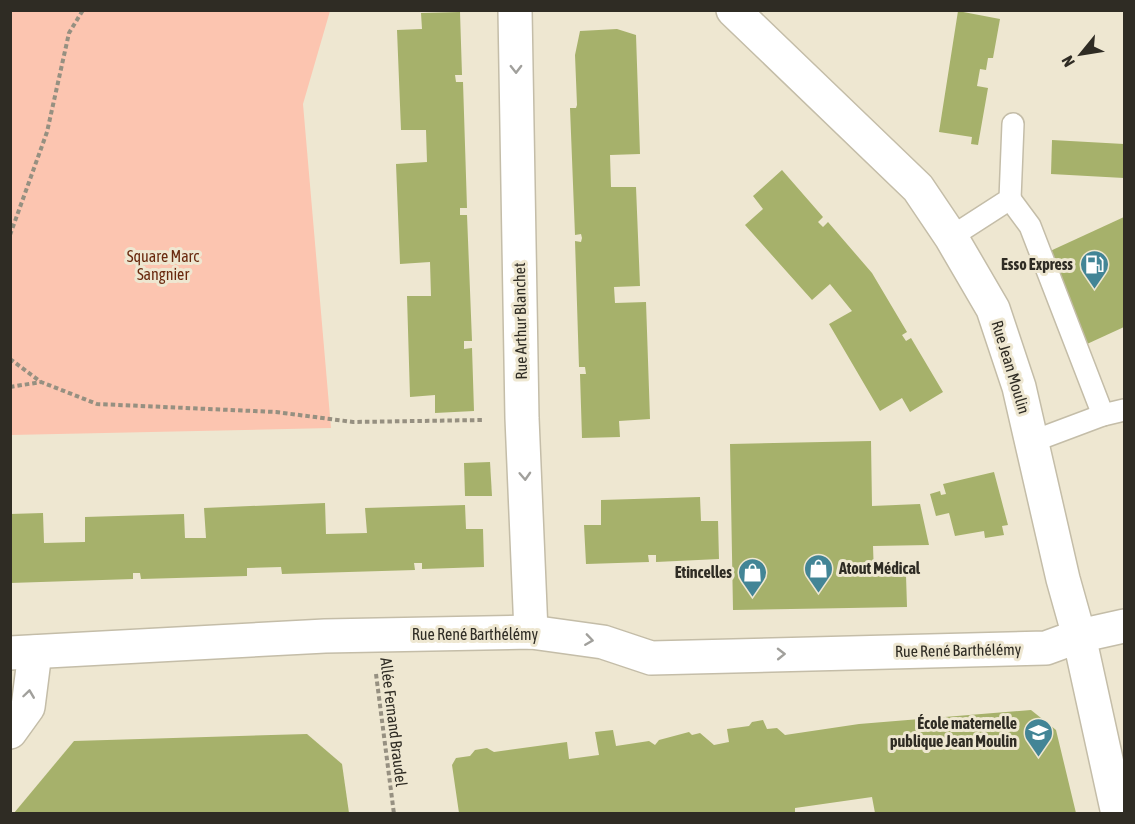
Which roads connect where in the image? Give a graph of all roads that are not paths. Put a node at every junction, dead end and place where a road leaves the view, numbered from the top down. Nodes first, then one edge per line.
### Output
1 (515, 10) edge
2 (733, 10) edge
3 (1013, 124) dead end
4 (1010, 199) junction
5 (951, 237) junction
6 (1125, 410) edge
7 (1103, 415) junction
8 (1031, 441) junction
9 (1125, 626) edge
10 (531, 632) junction
11 (1079, 636) junction
12 (23, 653) edge
13 (10, 732) edge
14 (1118, 813) edge

1 -> 10 street, Rue Arthur Blanchet
2 - 5 street, Rue Jean Moulin
3 - 4 lane
4 - 5 lane
4 - 7 lane
5 - 8 street, Rue Jean Moulin
6 - 7 lane
7 - 8 lane
8 - 11 street, Rue Jean Moulin
9 - 11 street, Rue René Barthélémy
10 -> 11 street, Rue René Barthélémy
10 - 12 street, Rue René Barthélémy
11 - 14 street, Rue Jean Moulin
13 -> 12 street

